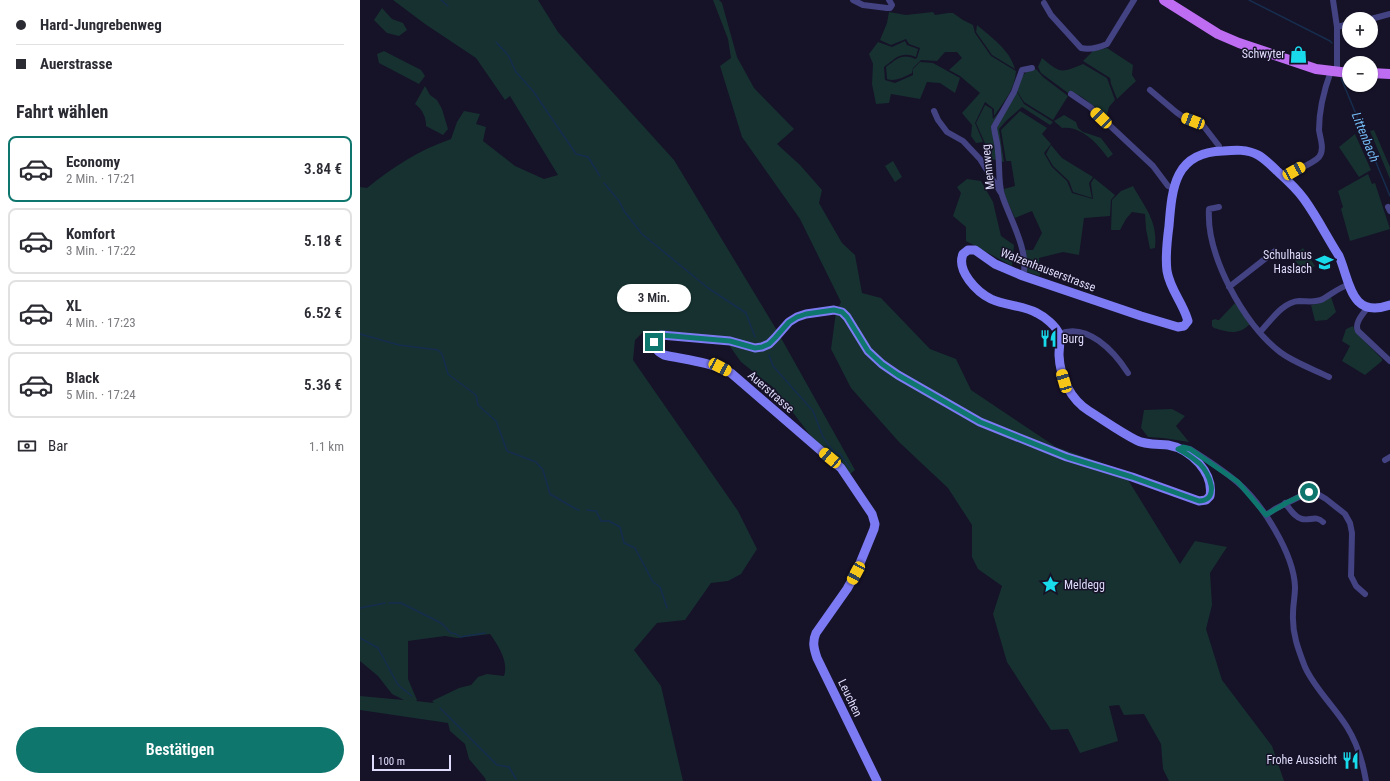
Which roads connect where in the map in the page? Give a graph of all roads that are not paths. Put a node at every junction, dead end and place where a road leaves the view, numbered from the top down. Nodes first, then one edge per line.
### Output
1 (853, 0) edge
2 (889, 0) edge
3 (1134, 0) edge
4 (1164, 0) edge
5 (1333, 0) edge
6 (1044, 3) dead end
7 (1390, 14) edge
8 (1378, 18) edge
9 (1342, 26) edge
10 (1337, 27) junction
11 (1032, 68) dead end
12 (1334, 72) junction
13 (1342, 72) edge
14 (1378, 73) edge
15 (1390, 74) edge
16 (1150, 90) dead end
17 (1071, 94) dead end
18 (934, 111) dead end
19 (1220, 150) junction
20 (1284, 177) junction
21 (1173, 188) junction
22 (1002, 194) junction
23 (1218, 207) dead end
24 (1275, 251) dead end
25 (1023, 276) junction
26 (1348, 285) junction
27 (1229, 287) junction
28 (1390, 305) edge
29 (1368, 307) junction
30 (1260, 332) junction
31 (1059, 334) junction
32 (1390, 361) edge
33 (1128, 373) dead end
34 (1330, 377) dead end
35 (1178, 449) junction
36 (1286, 503) junction
37 (1266, 515) junction
38 (1323, 522) dead end
39 (1365, 594) dead end
40 (823, 624) joint
41 (877, 781) edge
42 (1366, 781) edge

1 - 2 street
3 - 6 street
4 - 12 main road
5 - 10 street
7 - 8 street
9 - 10 street
10 - 12 street
11 - 22 street, Mennweg
12 - 13 main road
12 - 20 street
14 - 15 main road
16 - 19 street
17 - 21 street
18 - 22 street
19 - 20 street, Walzenhauserstrasse
19 - 21 street, Walzenhauserstrasse
20 - 26 street, Walzenhauserstrasse
21 - 25 street, Walzenhauserstrasse
22 - 25 street, Mennweg
23 - 27 street
24 - 27 street
25 - 31 street, Walzenhauserstrasse
26 - 29 street, Walzenhauserstrasse
26 - 30 street
27 - 30 street
28 - 29 street
29 - 32 street
30 - 34 street
31 - 33 street
31 - 35 street
35 - 37 street
35 - 40 street, Auerstrasse
36 - 37 street
36 - 38 street
36 - 39 street
37 - 42 street
40 - 41 street, Leuchen

